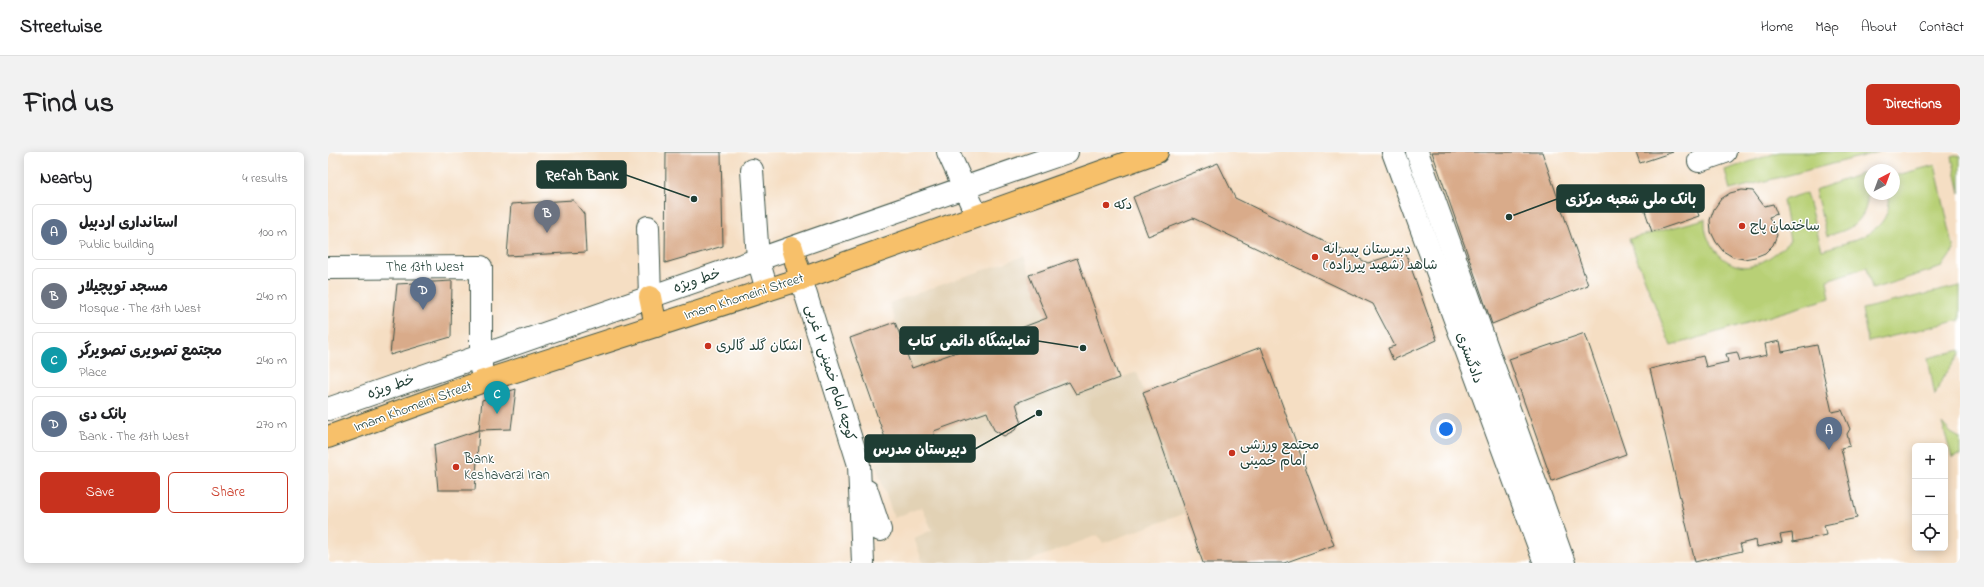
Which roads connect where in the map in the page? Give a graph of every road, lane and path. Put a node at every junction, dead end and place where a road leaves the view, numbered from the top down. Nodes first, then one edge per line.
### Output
1 (948, 152) edge
2 (1066, 152) edge
3 (1158, 152) edge
4 (1393, 152) edge
5 (1417, 152) edge
6 (1725, 152) edge
7 (1699, 161) dead end
8 (752, 170) dead end
9 (964, 188) junction
10 (977, 216) junction
11 (648, 227) dead end
12 (792, 248) junction
13 (758, 260) junction
14 (328, 268) edge
15 (801, 279) junction
16 (768, 290) junction
17 (650, 297) junction
18 (656, 326) junction
19 (1473, 339) junction
20 (482, 356) junction
21 (481, 382) junction
22 (328, 409) edge
23 (328, 437) edge
24 (859, 465) junction
25 (880, 530) dead end
26 (863, 563) edge
27 (1545, 563) edge
28 (1564, 563) edge

1 - 9 street
2 - 9 street, خط ویژه
3 - 10 main road, Imam Khomeini Street
4 - 19 street, دادگستری
5 - 19 street
6 - 7 street
8 - 13 street
9 - 10 street
9 - 12 street, خط ویژه
10 - 15 main road, Imam Khomeini Street
11 - 17 street
12 - 13 street, خط ویژه
12 - 15 main road
13 - 16 street
13 - 17 street, خط ویژه
14 - 20 street, The 13th West
15 - 16 main road, Imam Khomeini Street
15 - 24 street, کوچه امام خمینی ۲ غربی
16 - 18 main road, Imam Khomeini Street
17 - 18 main road
17 - 20 street, خط ویژه
18 - 21 main road, Imam Khomeini Street
19 - 27 street, دادگستری
19 - 28 street
20 - 21 street
20 - 22 street, خط ویژه
21 - 23 main road, Imam Khomeini Street
24 - 25 street
24 - 26 street, کوچه امام خمینی ۲ غربی

